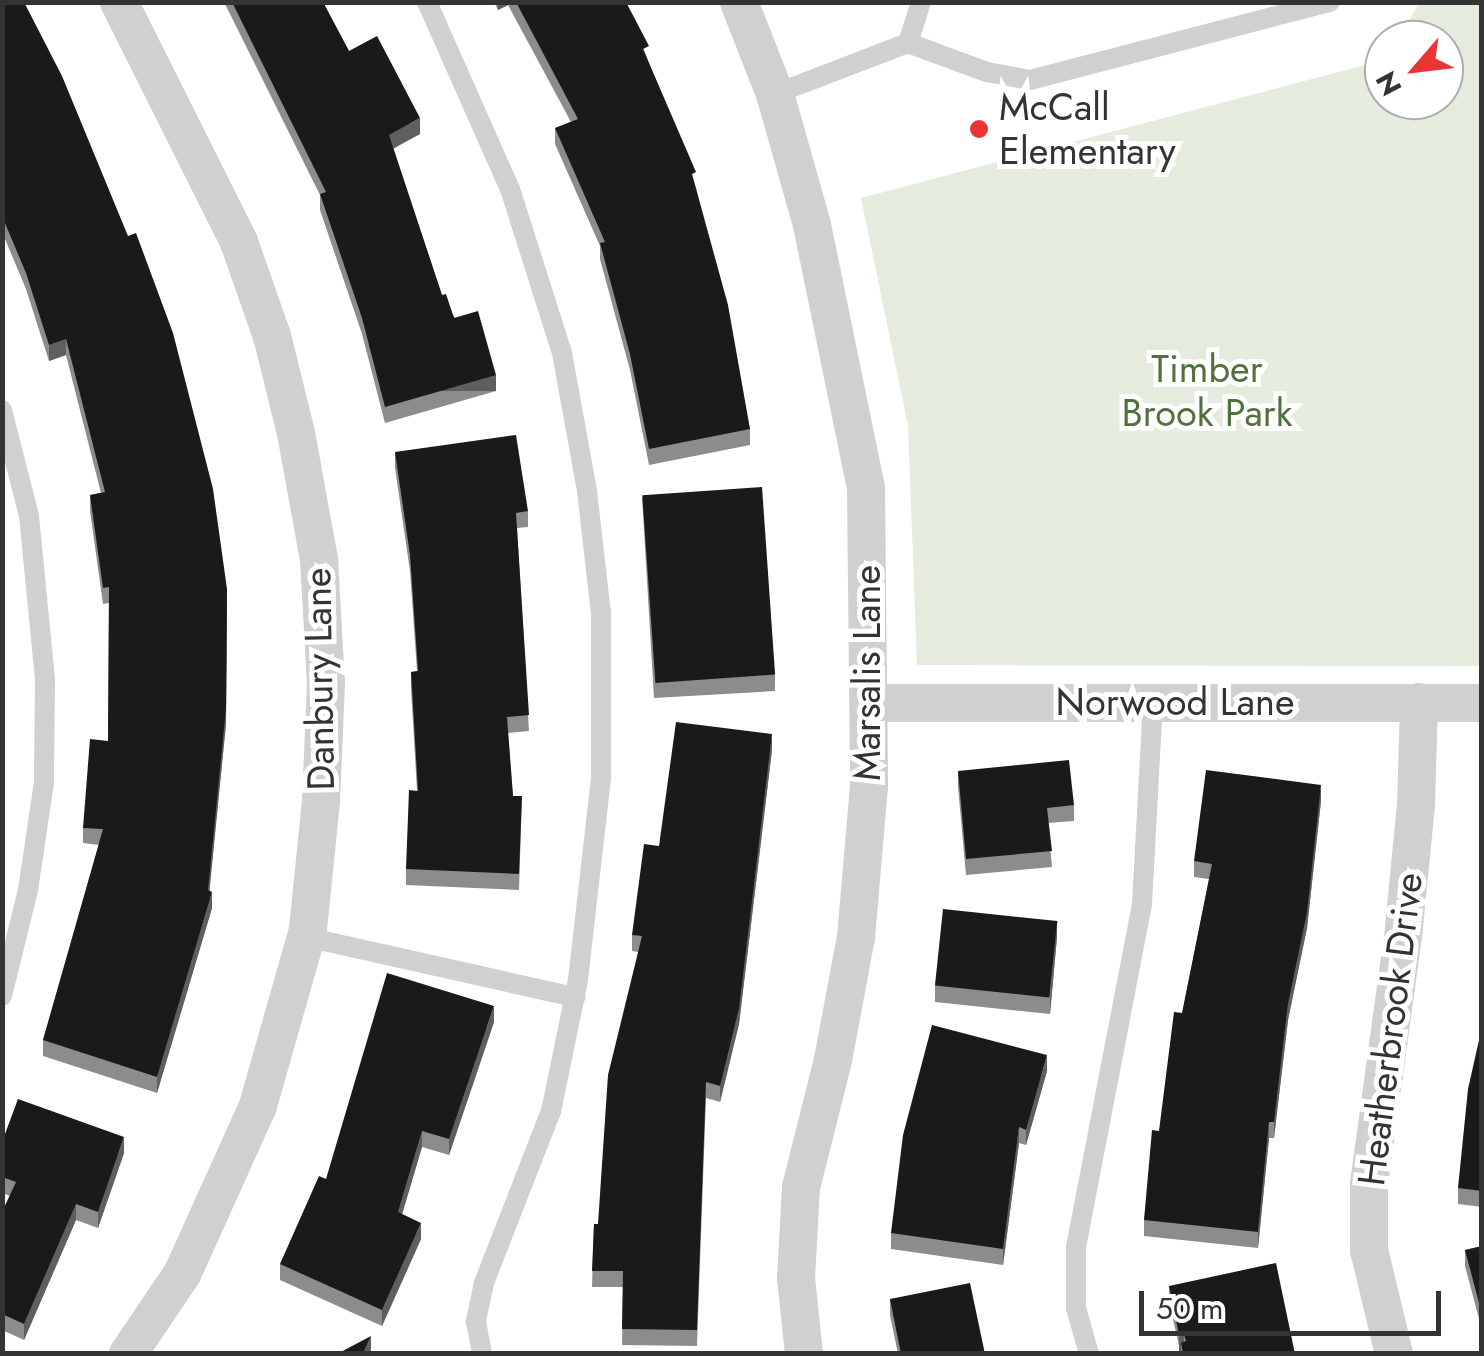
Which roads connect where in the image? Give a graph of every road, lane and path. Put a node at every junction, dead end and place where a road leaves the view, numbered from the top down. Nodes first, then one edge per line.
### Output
1 (119, 2) edge
2 (426, 2) edge
3 (739, 2) edge
4 (921, 2) edge
5 (1330, 2) edge
6 (908, 43) junction
7 (775, 94) junction
8 (2, 410) edge
9 (1153, 702) junction
10 (1419, 702) junction
11 (1482, 702) edge
12 (869, 703) junction
13 (306, 937) junction
14 (2, 996) edge
15 (575, 997) junction
16 (128, 1354) edge
17 (482, 1354) edge
18 (804, 1354) edge
19 (1089, 1354) edge
20 (1394, 1354) edge

1 - 13 street, Danbury Lane
2 - 15 lane
3 - 7 street, Marsalis Lane
4 - 6 lane
5 - 6 lane
6 - 7 lane
7 - 12 street, Marsalis Lane
8 - 14 lane
9 - 10 street, Norwood Lane
9 - 12 street, Norwood Lane
9 - 19 lane
10 - 11 street, Norwood Lane
10 - 20 street, Heatherbrook Drive
12 - 18 street, Marsalis Lane
13 - 15 lane
13 - 16 street, Danbury Lane
15 - 17 lane

